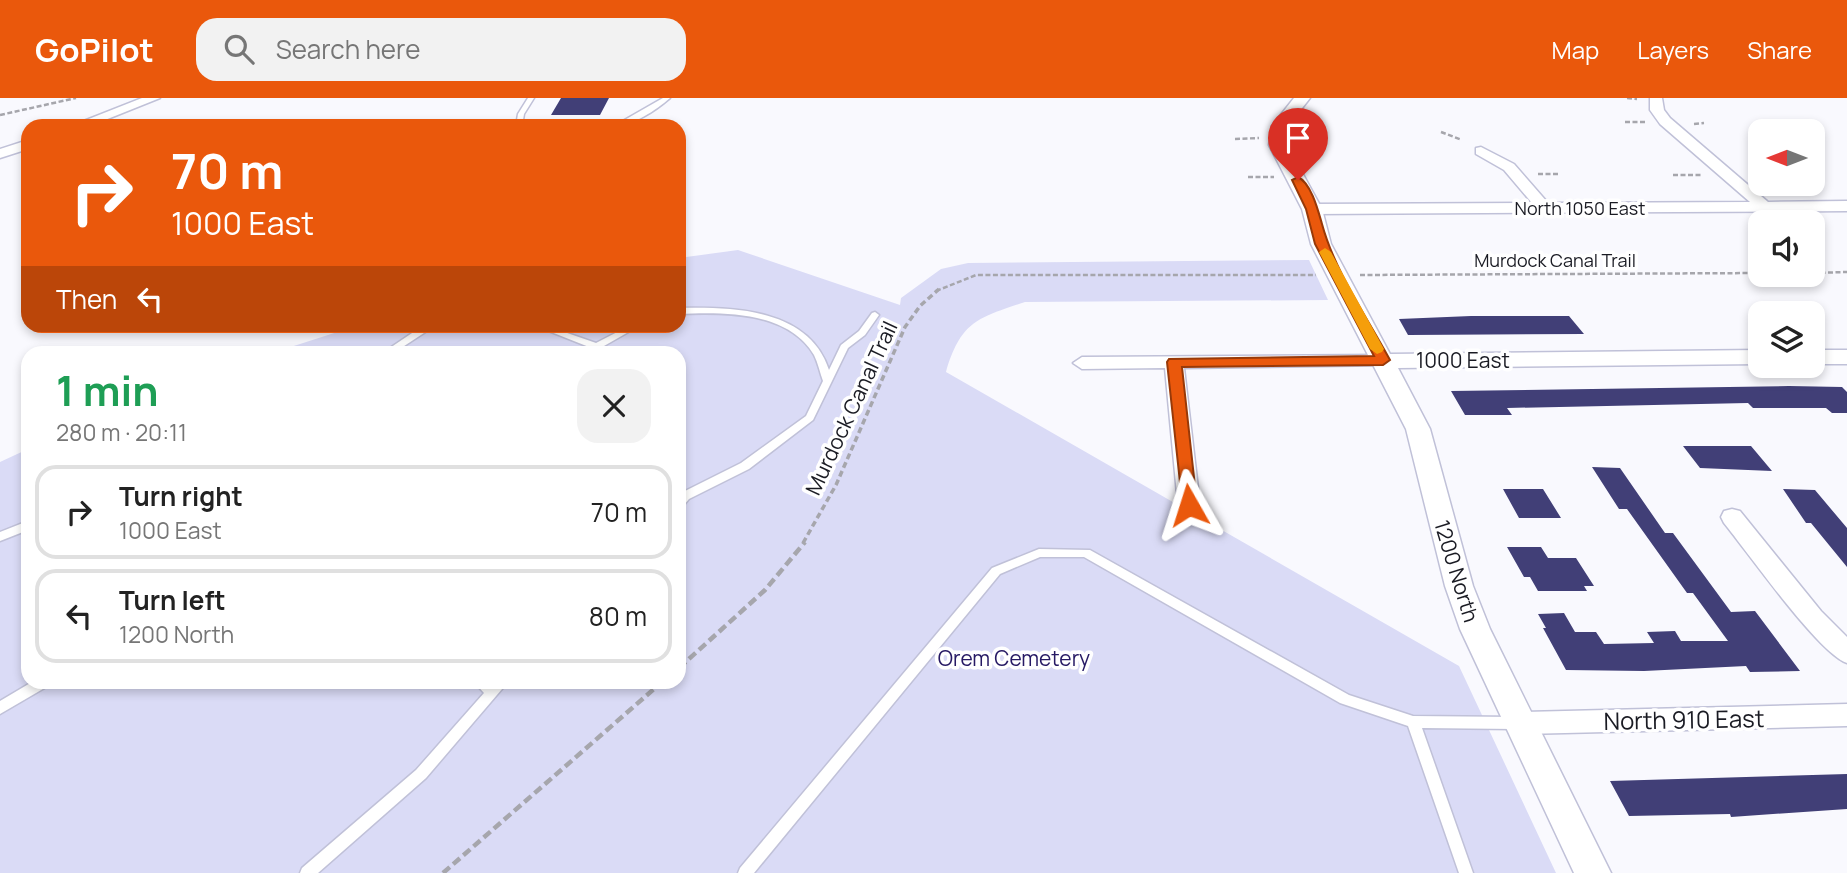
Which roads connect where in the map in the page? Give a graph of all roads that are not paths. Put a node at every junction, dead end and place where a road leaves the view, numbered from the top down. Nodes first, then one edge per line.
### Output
1 (154, 98) edge
2 (531, 98) edge
3 (667, 98) edge
4 (1302, 98) edge
5 (1656, 98) edge
6 (97, 119) edge
7 (520, 119) edge
8 (631, 119) edge
9 (21, 146) edge
10 (1481, 151) dead end
11 (0, 154) edge
12 (1847, 206) edge
13 (1765, 207) junction
14 (1544, 208) junction
15 (1312, 209) junction
16 (686, 311) edge
17 (875, 314) dead end
18 (418, 333) edge
19 (560, 333) edge
20 (621, 333) edge
21 (397, 346) edge
22 (596, 346) joint
23 (1748, 357) edge
24 (1825, 357) edge
25 (1847, 357) edge
26 (1383, 360) junction
27 (1174, 362) junction
28 (1082, 363) dead end
29 (828, 382) junction
30 (686, 495) edge
31 (1189, 505) dead end
32 (1732, 517) dead end
33 (21, 528) edge
34 (0, 537) edge
35 (1847, 653) edge
36 (32, 689) edge
37 (495, 689) edge
38 (0, 708) edge
39 (1847, 715) edge
40 (1413, 722) junction
41 (1521, 723) junction
42 (307, 873) edge
43 (745, 873) edge
44 (1466, 873) edge
45 (1593, 873) edge

1 - 6 street
2 - 7 lane
3 - 8 lane
4 - 15 street, 1200 North
5 - 13 street
9 - 11 street
10 - 14 street
12 - 13 street, North 1050 East
13 - 14 street, North 1050 East
14 - 15 street, North 1050 East
15 - 26 street, 1200 North
16 - 29 lane
17 - 29 lane
18 - 21 lane
19 - 22 lane
20 - 22 lane
23 - 26 street, 1000 East
24 - 25 street
26 - 27 street, 1000 East
26 - 41 street, 1200 North
27 - 28 street, 1000 East
27 - 31 street
29 - 30 lane
32 - 35 street
33 - 34 lane
36 - 38 lane
37 - 42 lane
39 - 41 street, North 910 East
40 - 41 lane
40 - 43 lane
40 - 44 lane
41 - 45 street, 1200 North

